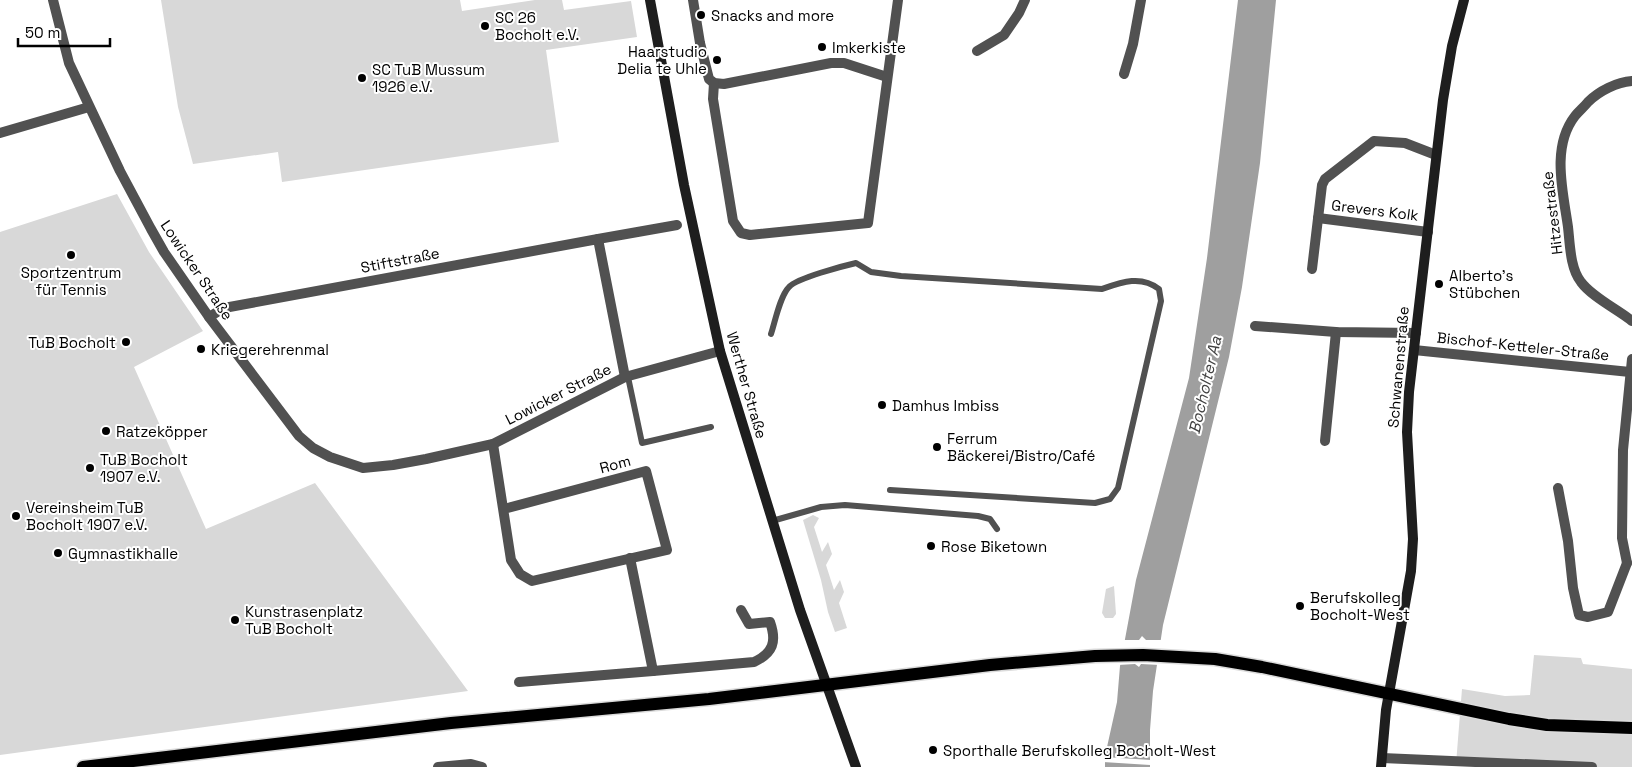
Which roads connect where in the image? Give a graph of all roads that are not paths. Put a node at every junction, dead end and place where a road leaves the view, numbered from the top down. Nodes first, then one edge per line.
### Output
1 (53, 0) edge
2 (650, 0) edge
3 (693, 0) edge
4 (898, 0) edge
5 (1025, 0) edge
6 (1142, 0) edge
7 (1464, 0) edge
8 (977, 50) dead end
9 (1124, 74) dead end
10 (887, 77) junction
11 (1632, 81) edge
12 (714, 83) junction
13 (89, 107) junction
14 (0, 133) edge
15 (1436, 155) junction
16 (1318, 218) junction
17 (677, 225) dead end
18 (1428, 232) junction
19 (598, 239) junction
20 (1312, 269) dead end
21 (209, 317) junction
22 (1632, 321) edge
23 (1255, 326) dead end
24 (1336, 332) junction
25 (1416, 333) junction
26 (771, 334) dead end
27 (1414, 350) junction
28 (720, 351) junction
29 (1632, 359) edge
30 (1630, 372) junction
31 (626, 377) junction
32 (1630, 387) edge
33 (711, 427) dead end
34 (1325, 441) dead end
35 (493, 444) junction
36 (1558, 488) dead end
37 (890, 490) dead end
38 (504, 509) junction
39 (772, 521) junction
40 (997, 529) dead end
41 (630, 558) junction
42 (1630, 564) edge
43 (741, 610) dead end
44 (653, 671) junction
45 (519, 682) dead end
46 (826, 686) junction
47 (1389, 694) junction
48 (1632, 728) edge
49 (1381, 762) edge
50 (83, 767) edge
51 (438, 767) edge
52 (482, 767) edge
53 (856, 767) edge
54 (1592, 767) edge

1 - 13 street, Lowicker Straße
2 - 28 main road, Werther Straße
3 - 12 street
4 - 10 street
5 - 8 street
6 - 9 street
7 - 15 main road, Schwanenstraße
10 - 12 street
10 - 12 street
11 - 22 street, Hitzestraße
13 - 14 street
13 - 21 street, Lowicker Straße
15 - 16 street, Grevers Kolk
15 - 18 main road, Schwanenstraße
16 - 18 street, Grevers Kolk
16 - 20 street, Grevers Kolk
17 - 19 street, Stiftstraße
18 - 25 main road, Schwanenstraße
19 - 21 street, Stiftstraße
19 - 31 street
21 - 35 street, Lowicker Straße
23 - 24 street
24 - 25 street
24 - 34 street
25 - 27 main road, Schwanenstraße
26 - 37 lane
27 - 30 street, Bischof-Ketteler-Straße
27 - 47 main road, Schwanenstraße
28 - 31 street, Lowicker Straße
28 - 39 main road, Werther Straße
29 - 30 street
30 - 32 street
31 - 33 lane, Lowicker Straße
31 - 35 street, Lowicker Straße
32 - 42 street
35 - 38 street, Rom
36 - 42 street
38 - 41 street, Rom
38 - 41 street, Rom
39 - 40 lane
39 - 46 main road, Werther Straße
41 - 44 street
43 - 44 street
44 - 45 street
46 - 47 main road
46 - 50 main road
46 - 53 main road, Werther Straße
47 - 48 main road
47 - 49 main road, Schwanenstraße
49 - 54 street
51 - 52 street

